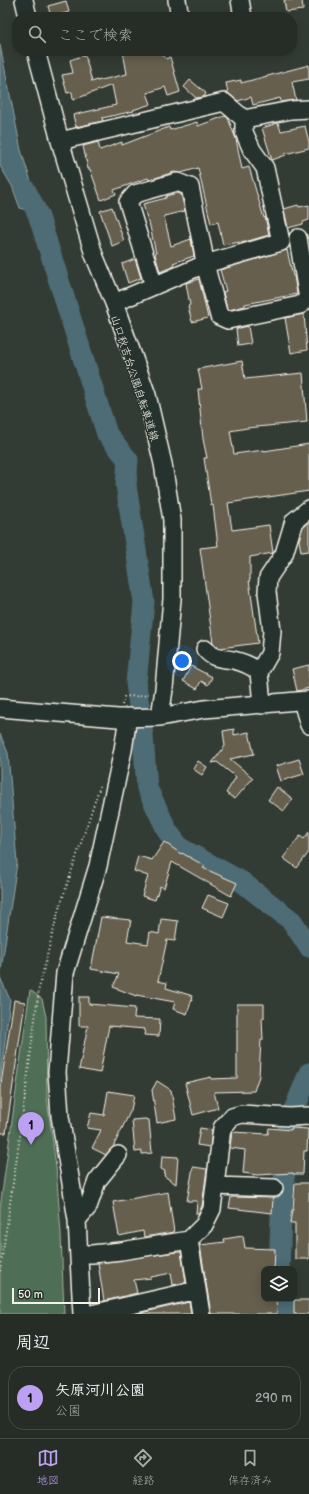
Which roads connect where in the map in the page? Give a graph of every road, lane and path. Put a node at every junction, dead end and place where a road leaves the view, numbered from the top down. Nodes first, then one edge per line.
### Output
1 (24, 0) edge
2 (177, 0) edge
3 (240, 0) edge
4 (27, 12) edge
5 (179, 12) edge
6 (242, 12) edge
7 (37, 56) edge
8 (309, 109) edge
9 (244, 119) junction
10 (60, 141) junction
11 (303, 237) edge
12 (281, 242) junction
13 (205, 264) junction
14 (154, 286) junction
15 (114, 303) junction
16 (309, 508) edge
17 (205, 649) dead end
18 (259, 672) junction
19 (153, 691) dead end
20 (128, 696) dead end
21 (305, 700) edge
22 (262, 705) junction
23 (0, 708) edge
24 (160, 717) junction
25 (123, 718) junction
26 (309, 725) edge
27 (309, 1116) edge
28 (118, 1155) dead end
29 (215, 1186) junction
30 (274, 1188) dead end
31 (77, 1220) junction
32 (189, 1240) junction
33 (79, 1254) junction
34 (197, 1290) junction
35 (149, 1308) edge
36 (82, 1314) edge
37 (91, 1314) edge
38 (200, 1314) edge

1 - 4 street
2 - 5 street
3 - 6 street
7 - 10 street
8 - 9 street
9 - 10 street
9 - 12 street
10 - 15 street
11 - 12 street
11 - 13 street
12 - 13 street
13 - 14 street
13 - 14 street
14 - 15 street
15 - 24 street
16 - 18 street
17 - 18 street
18 - 22 street
19 - 20 path
21 - 22 street
21 - 26 street
22 - 24 street
23 - 25 street
24 - 25 street
25 - 31 street
27 - 29 street
28 - 31 street
29 - 30 street
29 - 32 street
31 - 33 street
32 - 33 street
32 - 34 street
33 - 36 street
34 - 35 street
34 - 38 street
35 - 37 street

